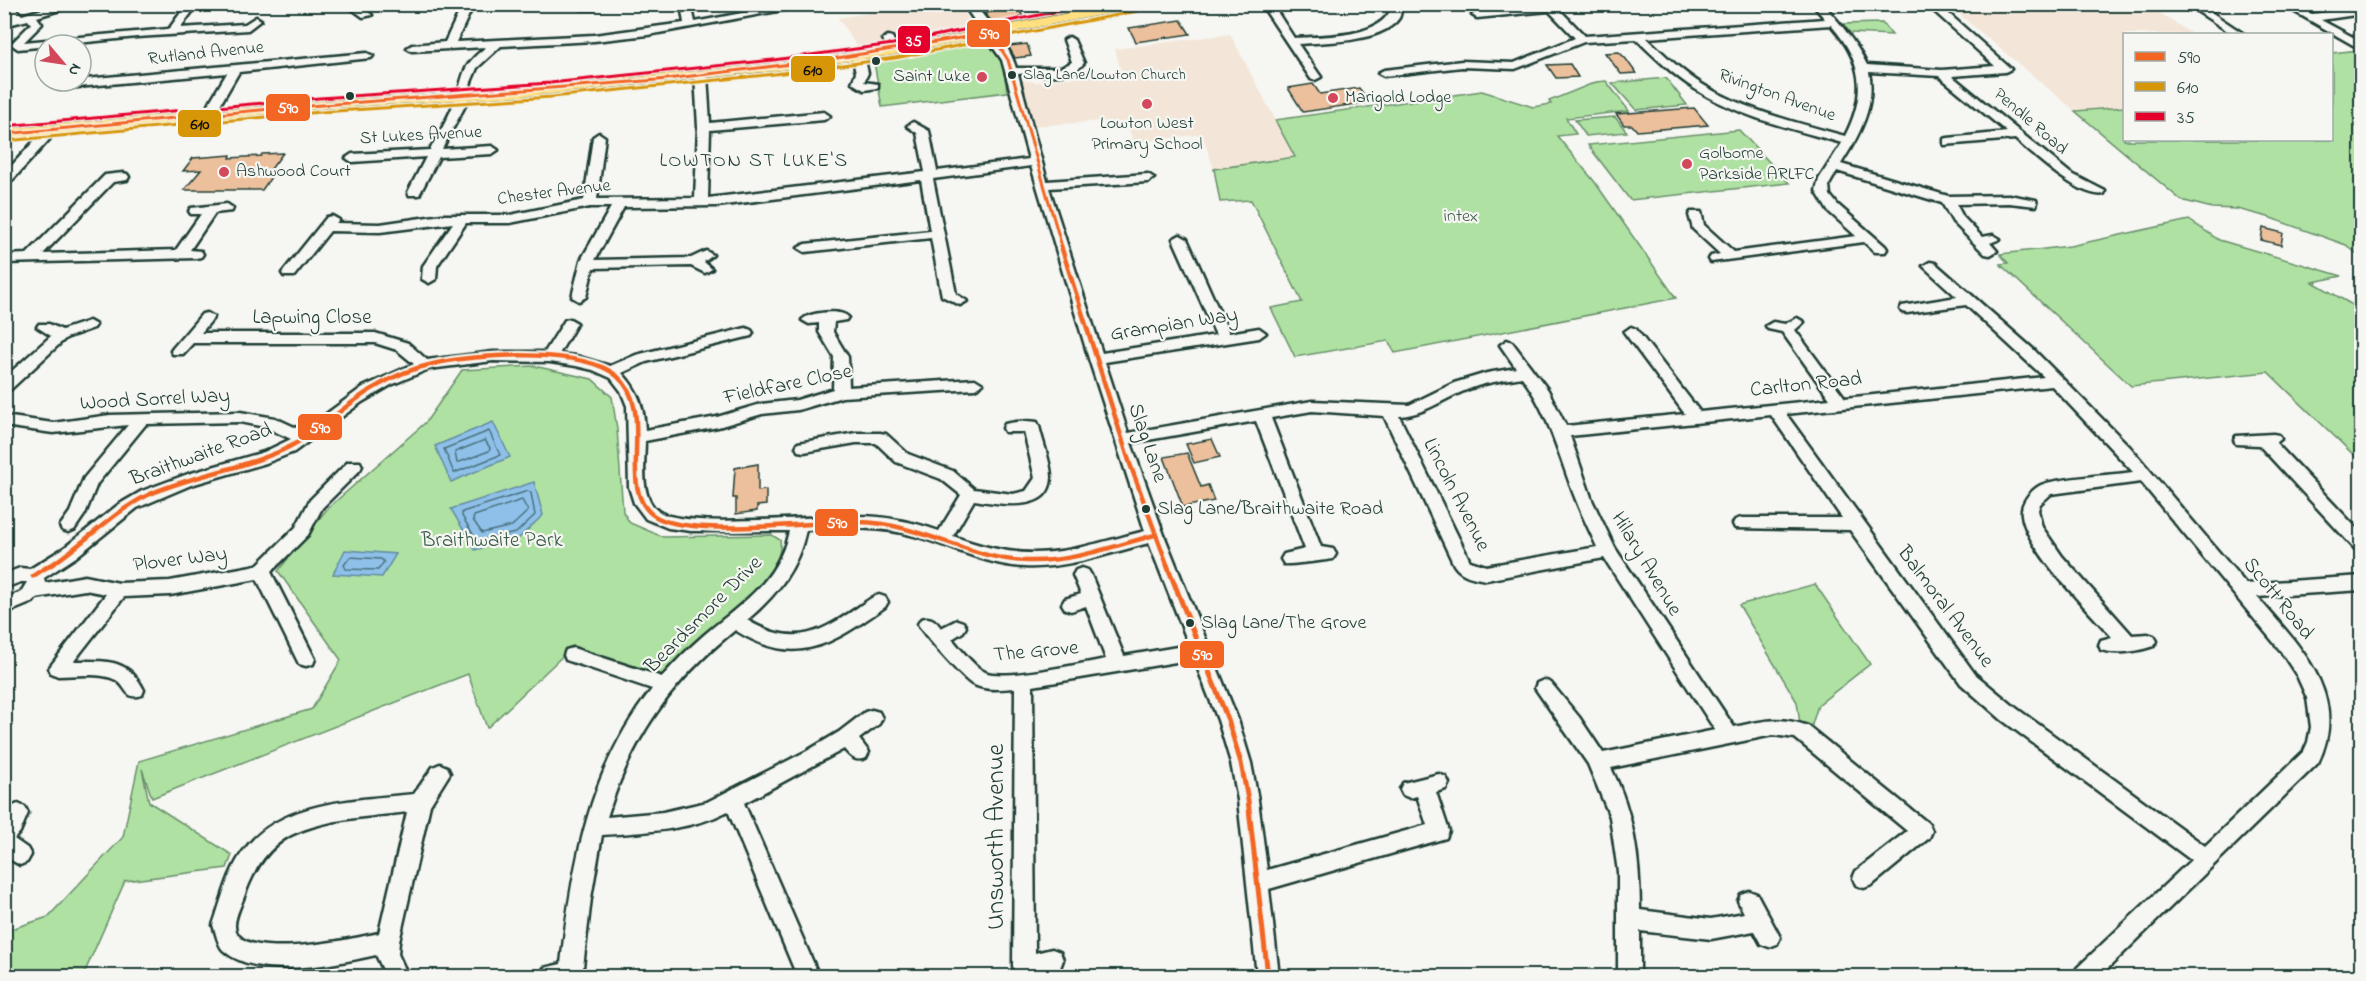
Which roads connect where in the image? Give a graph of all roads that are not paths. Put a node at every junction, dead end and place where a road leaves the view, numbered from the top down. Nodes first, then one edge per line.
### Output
1 (74, 4) edge
2 (193, 4) edge
3 (350, 4) edge
4 (469, 4) edge
5 (686, 4) edge
6 (810, 4) edge
7 (968, 4) edge
8 (1137, 4) edge
9 (1266, 4) edge
10 (1398, 4) edge
11 (1817, 4) edge
12 (1931, 4) edge
13 (2191, 4) edge
14 (2286, 4) edge
15 (4, 5) edge
16 (1549, 6) edge
17 (2361, 11) edge
18 (367, 15) dead end
19 (1477, 15) dead end
20 (26, 17) junction
21 (2309, 18) junction
22 (1835, 22) junction
23 (4, 23) edge
24 (253, 25) dead end
25 (690, 25) junction
26 (1385, 27) junction
27 (172, 32) junction
28 (991, 33) junction
29 (2237, 33) edge
30 (1639, 36) junction
31 (1392, 39) dead end
32 (1582, 39) junction
33 (1069, 40) dead end
34 (1290, 41) junction
35 (499, 43) junction
36 (449, 45) junction
37 (21, 47) junction
38 (2361, 47) edge
39 (412, 48) dead end
40 (4, 53) edge
41 (367, 56) dead end
42 (858, 56) junction
43 (1863, 68) junction
44 (235, 69) junction
45 (1011, 72) junction
46 (1384, 73) dead end
47 (1942, 73) junction
48 (701, 75) junction
49 (1315, 77) dead end
50 (93, 83) edge
51 (870, 88) dead end
52 (462, 96) junction
53 (208, 115) junction
54 (830, 115) dead end
55 (913, 126) dead end
56 (704, 127) junction
57 (52, 129) junction
58 (4, 134) edge
59 (598, 135) dead end
60 (2018, 135) junction
61 (1849, 141) junction
62 (1948, 142) dead end
63 (492, 150) dead end
64 (435, 153) junction
65 (352, 159) dead end
66 (1036, 162) junction
67 (1834, 165) junction
68 (929, 175) junction
69 (123, 177) dead end
70 (1148, 178) dead end
71 (4, 182) edge
72 (1042, 185) junction
73 (2102, 191) dead end
74 (414, 192) dead end
75 (1947, 200) junction
76 (590, 203) junction
77 (620, 203) junction
78 (701, 203) junction
79 (2033, 204) dead end
80 (227, 208) dead end
81 (211, 210) junction
82 (196, 211) dead end
83 (1696, 213) dead end
84 (462, 219) junction
85 (936, 234) junction
86 (1180, 237) dead end
87 (1867, 238) junction
88 (1992, 245) dead end
89 (805, 248) dead end
90 (1880, 249) dead end
91 (180, 254) junction
92 (196, 254) dead end
93 (31, 258) junction
94 (4, 259) edge
95 (702, 262) dead end
96 (587, 264) junction
97 (1930, 266) dead end
98 (290, 273) dead end
99 (429, 279) dead end
100 (579, 297) dead end
101 (1969, 300) junction
102 (960, 301) dead end
103 (1892, 301) dead end
104 (207, 317) dead end
105 (809, 320) dead end
106 (88, 325) dead end
107 (1786, 326) dead end
108 (44, 327) dead end
109 (1632, 332) dead end
110 (746, 333) dead end
111 (1258, 333) dead end
112 (61, 335) junction
113 (579, 335) dead end
114 (190, 338) junction
115 (1224, 338) junction
116 (1507, 345) dead end
117 (178, 351) dead end
118 (550, 357) junction
119 (1096, 359) junction
120 (424, 366) junction
121 (1527, 371) junction
122 (611, 372) junction
123 (2056, 381) junction
124 (975, 384) dead end
125 (4, 387) edge
126 (841, 392) junction
127 (1840, 402) junction
128 (1774, 409) junction
129 (1389, 411) junction
130 (1262, 415) junction
131 (1697, 419) junction
132 (4, 421) edge
133 (140, 421) junction
134 (1011, 428) dead end
135 (1561, 432) junction
136 (637, 437) junction
137 (304, 438) junction
138 (1122, 439) junction
139 (2242, 440) dead end
140 (804, 447) dead end
141 (354, 466) dead end
142 (2145, 476) junction
143 (970, 494) junction
144 (799, 523) junction
145 (1854, 524) junction
146 (1741, 525) dead end
147 (68, 526) dead end
148 (1155, 535) junction
149 (943, 539) junction
150 (2361, 546) edge
151 (1608, 551) junction
152 (1290, 559) dead end
153 (262, 571) junction
154 (1082, 575) dead end
155 (4, 581) edge
156 (2361, 583) edge
157 (33, 584) junction
158 (119, 590) junction
159 (2244, 591) junction
160 (1091, 598) junction
161 (1071, 603) dead end
162 (867, 605) dead end
163 (4, 607) edge
164 (735, 621) junction
165 (957, 627) dead end
166 (2148, 641) dead end
167 (2128, 643) junction
168 (2108, 645) dead end
169 (1202, 650) junction
170 (573, 654) dead end
171 (306, 659) dead end
172 (1118, 665) junction
173 (1024, 680) junction
174 (665, 686) junction
175 (1544, 688) dead end
176 (135, 690) dead end
177 (873, 718) dead end
178 (1729, 735) junction
179 (1599, 762) junction
180 (440, 773) dead end
181 (1424, 786) dead end
182 (733, 800) junction
183 (420, 802) junction
184 (18, 813) dead end
185 (593, 827) junction
186 (4, 835) edge
187 (2205, 858) junction
188 (1863, 878) dead end
189 (1258, 882) junction
190 (1628, 919) junction
191 (1760, 919) dead end
192 (388, 942) junction
193 (1052, 960) dead end
194 (565, 975) edge
195 (397, 976) edge
196 (808, 976) edge
197 (1268, 976) edge
198 (1629, 976) edge
199 (2085, 976) edge

1 - 20 street
2 - 27 street
3 - 18 street
4 - 36 street
5 - 25 street
6 - 25 street
7 - 28 street, Slag Lane
8 - 28 main road
9 - 34 street
10 - 26 street
11 - 22 street
12 - 47 street
13 - 29 street
14 - 21 street
15 - 20 street
16 - 19 street
16 - 32 street
17 - 21 street
20 - 23 street
20 - 37 street
21 - 38 street
22 - 30 street
22 - 43 street
24 - 27 street
25 - 35 street
26 - 31 street
26 - 34 street
27 - 37 street
28 - 42 main road
28 - 45 street, Slag Lane
30 - 32 street
30 - 61 street, Rivington Avenue
32 - 46 street
33 - 45 street
34 - 49 street
35 - 36 street
35 - 52 street
36 - 39 street
37 - 40 street
41 - 44 street, Rutland Avenue
42 - 48 main road
42 - 51 street
43 - 47 street
43 - 61 street
44 - 50 street, Rutland Avenue
44 - 53 street
45 - 66 street, Slag Lane
47 - 60 street, Pendle Road
48 - 52 main road
48 - 56 street
52 - 53 main road
52 - 64 street
53 - 57 main road
54 - 56 street
55 - 68 street
56 - 78 street
57 - 58 main road
57 - 71 street
59 - 76 street
60 - 62 street
60 - 73 street, Pendle Road
61 - 67 street
63 - 64 street, St Lukes Avenue
64 - 65 street, St Lukes Avenue
64 - 74 street
66 - 68 street, Chester Avenue
66 - 72 street, Slag Lane
67 - 75 street
67 - 87 street
68 - 78 street, Chester Avenue
68 - 85 street
69 - 93 street
70 - 72 street
72 - 119 street, Slag Lane
75 - 79 street
75 - 88 street
76 - 77 street, Chester Avenue
76 - 84 street, Chester Avenue
77 - 78 street, Chester Avenue
77 - 96 street
80 - 81 street
81 - 82 street
81 - 91 street
83 - 87 street
84 - 98 street, Chester Avenue
84 - 99 street
85 - 89 street
85 - 102 street
86 - 115 street
87 - 90 street
91 - 92 street
91 - 93 street
93 - 94 street
95 - 96 street
96 - 100 street
97 - 101 street, Scott Road
101 - 103 street
101 - 123 street, Scott Road
104 - 114 street
105 - 126 street
106 - 112 street
107 - 127 street
108 - 112 street
109 - 131 street
110 - 122 street
111 - 115 street, Grampian Way
112 - 125 street
113 - 118 street
114 - 117 street
114 - 120 street, Lapwing Close
115 - 119 street, Grampian Way
116 - 121 street, Hilary Avenue
118 - 120 street, Braithwaite Road
118 - 122 street, Braithwaite Road
119 - 138 street, Slag Lane
120 - 137 street, Braithwaite Road
121 - 129 street
121 - 135 street, Hilary Avenue
122 - 136 street, Braithwaite Road
123 - 127 street, Carlton Road
123 - 142 street, Scott Road
124 - 126 street, Fieldfare Close
126 - 136 street, Fieldfare Close
127 - 128 street, Carlton Road
128 - 131 street, Carlton Road
128 - 145 street, Balmoral Avenue
129 - 130 street
129 - 151 street, Lincoln Avenue
130 - 138 street
130 - 152 street
131 - 135 street, Carlton Road
132 - 133 street, Wood Sorrel Way
133 - 137 street, Wood Sorrel Way
133 - 147 street
134 - 143 street
135 - 151 street, Hilary Avenue
136 - 144 street, Braithwaite Road
137 - 157 street, Braithwaite Road
138 - 148 street, Slag Lane
139 - 150 street
140 - 143 street
141 - 153 street
142 - 159 street, Scott Road
142 - 167 street
143 - 149 street
144 - 149 street, Braithwaite Road
144 - 164 street, Beardsmore Drive
145 - 146 street
145 - 187 street, Balmoral Avenue
148 - 149 street, Braithwaite Road
148 - 169 street, Slag Lane
151 - 178 street, Hilary Avenue
153 - 158 street, Plover Way
153 - 171 street
154 - 160 street, The Grove
155 - 157 street, Plover Way
156 - 159 street
157 - 158 street, Plover Way
157 - 163 street
158 - 176 street
159 - 187 street, Scott Road
160 - 161 street
160 - 172 street, The Grove
162 - 164 street
164 - 174 street, Beardsmore Drive
165 - 173 street, The Grove
166 - 167 street
167 - 168 street
169 - 172 street, The Grove
169 - 189 street, Slag Lane
170 - 174 street
172 - 173 street, The Grove
173 - 193 street, Unsworth Avenue
174 - 185 street, Beardsmore Drive
175 - 179 street
177 - 182 street
178 - 179 street
178 - 188 street
179 - 190 street
180 - 183 street
181 - 189 street
182 - 185 street
182 - 196 street
183 - 192 street
183 - 192 street
184 - 186 street
185 - 194 street, Beardsmore Drive
187 - 199 street, Scott Road
189 - 197 street, Slag Lane
190 - 191 street
190 - 198 street
192 - 195 street

